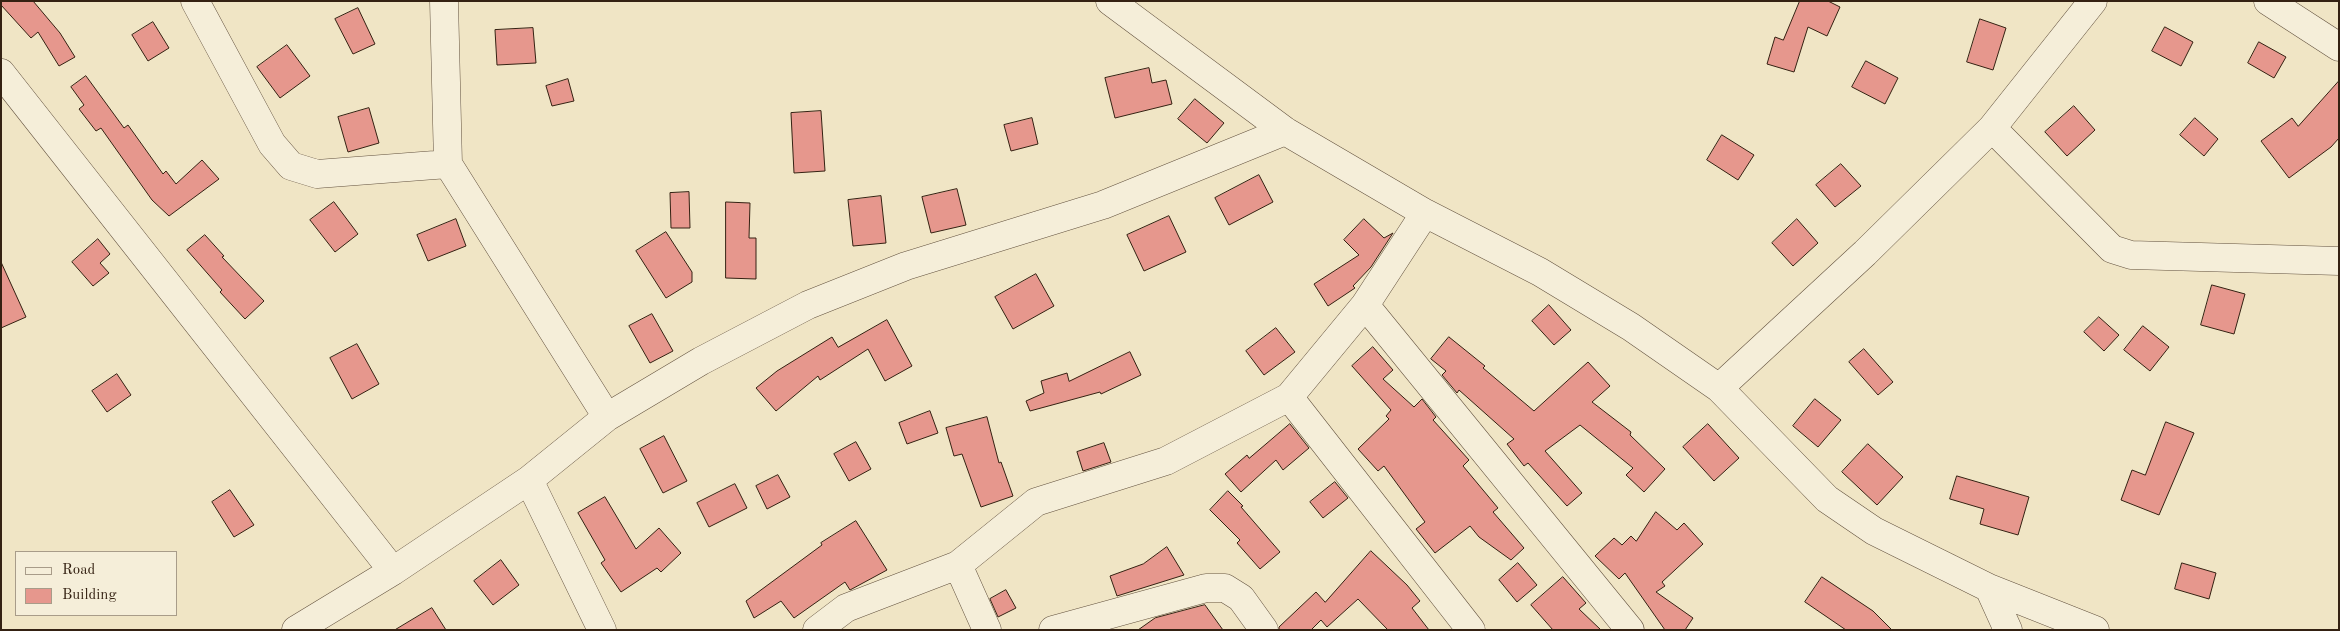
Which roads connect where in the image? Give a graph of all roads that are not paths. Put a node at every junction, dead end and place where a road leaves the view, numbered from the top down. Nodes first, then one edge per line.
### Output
1 (195, 1) edge
2 (444, 1) edge
3 (2093, 1) edge
4 (2268, 1) edge
5 (1117, 4) edge
6 (2339, 47) edge
7 (1, 73) edge
8 (1992, 128) junction
9 (1285, 131) junction
10 (448, 164) junction
11 (1426, 213) junction
12 (2339, 261) edge
13 (1365, 305) junction
14 (1719, 388) junction
15 (1289, 397) junction
16 (606, 417) junction
17 (529, 480) junction
18 (958, 565) junction
19 (393, 571) junction
20 (1989, 588) junction
21 (296, 630) edge
22 (602, 630) edge
23 (817, 630) edge
24 (987, 630) edge
25 (1053, 630) edge
26 (1264, 630) edge
27 (1471, 630) edge
28 (1630, 630) edge
29 (2008, 630) edge
30 (2095, 630) edge

1 - 10 street
2 - 10 street
3 - 8 street
4 - 6 street
5 - 9 street
7 - 19 street
8 - 12 street
8 - 14 street
9 - 11 street
9 - 16 street
10 - 16 street
11 - 13 street
11 - 14 street
13 - 15 street
13 - 28 street
14 - 20 street
15 - 18 street
15 - 27 street
16 - 17 street
17 - 19 street
17 - 22 street
18 - 23 street
18 - 24 street
19 - 21 street
20 - 29 street
20 - 30 street
25 - 26 street

